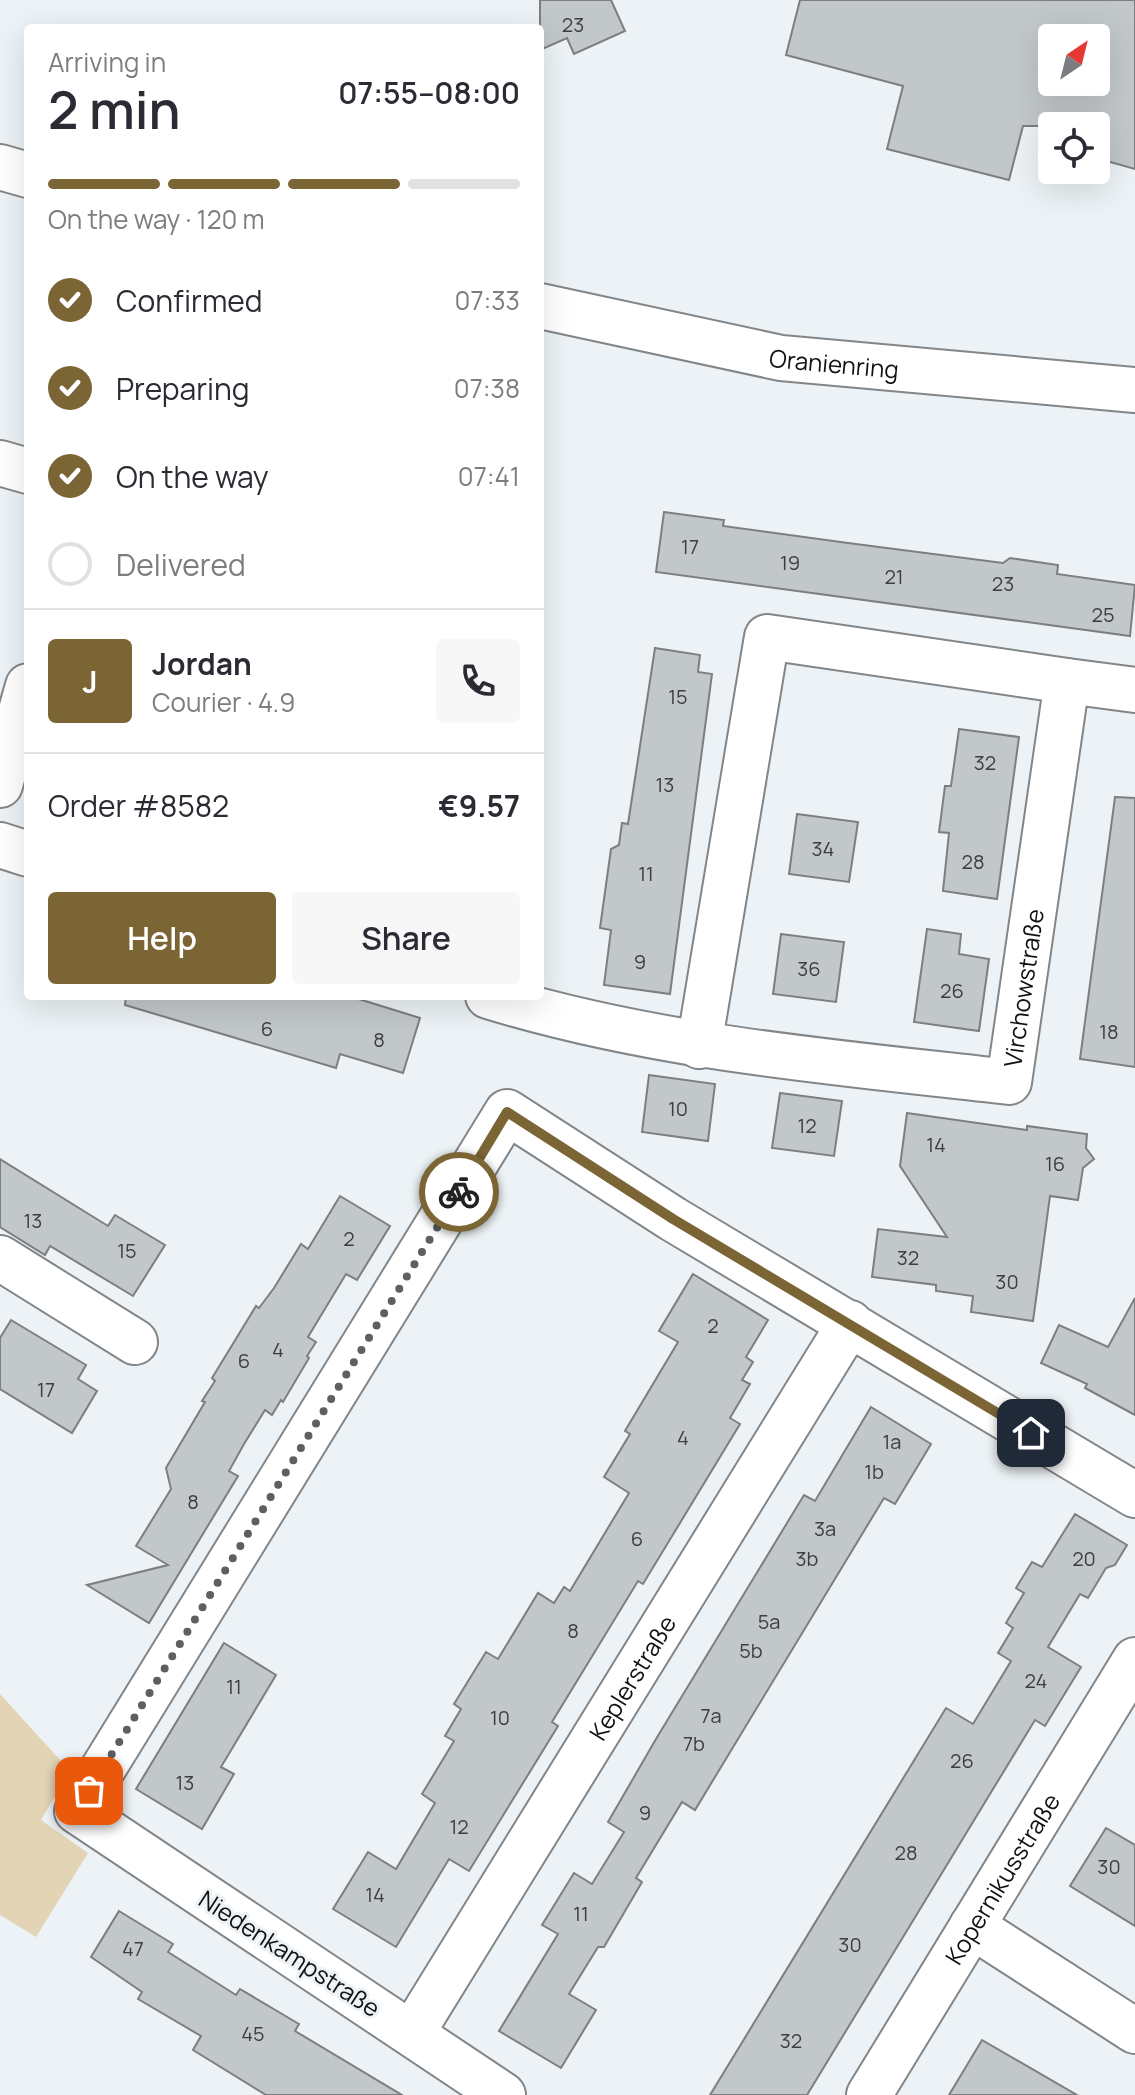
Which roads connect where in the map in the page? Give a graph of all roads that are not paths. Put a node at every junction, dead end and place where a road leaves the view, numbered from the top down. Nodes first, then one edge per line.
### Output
1 (0, 167) edge
2 (24, 174) edge
3 (544, 307) edge
4 (1135, 390) edge
5 (0, 463) edge
6 (24, 470) edge
7 (1067, 681) junction
8 (1135, 690) edge
9 (24, 700) edge
10 (0, 785) edge
11 (0, 845) edge
12 (24, 853) edge
13 (501, 1000) edge
14 (699, 1046) junction
15 (0, 1258) edge
16 (850, 1323) junction
17 (135, 1342) dead end
18 (1135, 1495) edge
19 (1135, 1660) edge
20 (972, 1926) junction
21 (1135, 2031) edge
22 (412, 2033) junction
23 (503, 2095) edge
24 (869, 2095) edge

1 - 2 street
3 - 4 street, Oranienring
5 - 6 street
7 - 8 street
7 - 14 street, Virchowstraße
7 - 14 street
9 - 10 street
11 - 12 street
13 - 14 street, Virchowstraße
15 - 17 street
16 - 18 street
16 - 22 street, Keplerstraße
16 - 22 street, Niedenkampstraße
19 - 20 street, Kopernikusstraße
20 - 21 street
20 - 24 street, Kopernikusstraße
22 - 23 street, Niedenkampstraße

